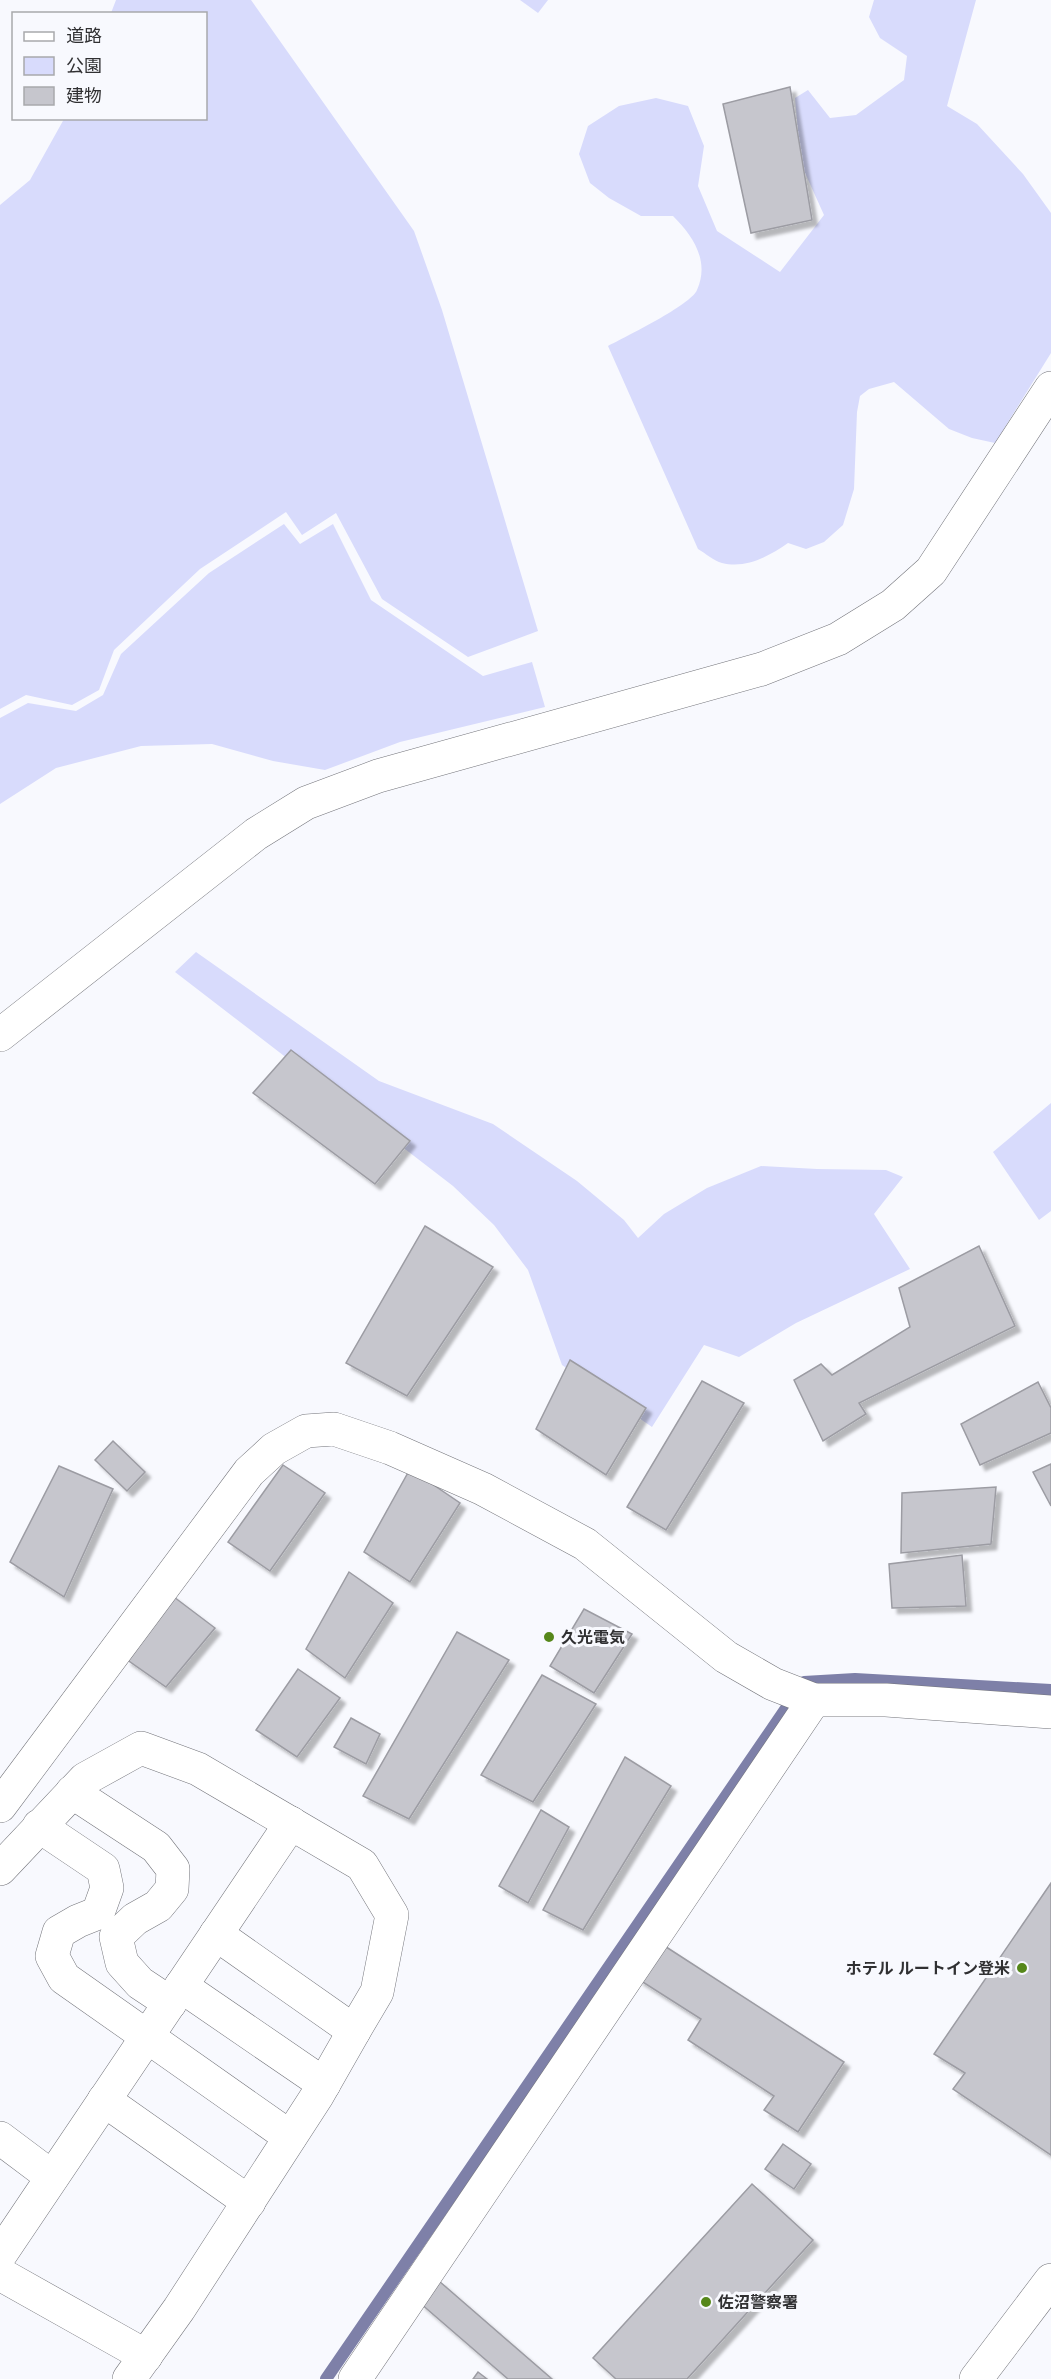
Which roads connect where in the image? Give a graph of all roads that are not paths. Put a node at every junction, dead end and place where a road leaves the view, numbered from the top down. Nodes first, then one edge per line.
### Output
1 (1051, 388) edge
2 (0, 1035) edge
3 (814, 1700) junction
4 (1051, 1712) edge
5 (72, 1792) junction
6 (0, 1806) edge
7 (291, 1823) junction
8 (39, 1826) junction
9 (0, 1869) edge
10 (216, 1934) junction
11 (176, 1994) junction
12 (354, 2031) junction
13 (147, 2037) junction
14 (324, 2084) junction
15 (104, 2100) junction
16 (290, 2137) junction
17 (0, 2138) edge
18 (52, 2177) junction
19 (249, 2202) junction
20 (0, 2255) edge
21 (0, 2274) edge
22 (1051, 2280) edge
23 (137, 2368) edge
24 (355, 2379) edge
25 (976, 2379) edge

1 - 2 street
3 - 4 street
3 - 6 street
3 - 24 street
5 - 7 street
5 - 8 street
5 - 11 street
7 - 10 street
7 - 12 street
8 - 9 street
8 - 13 street
10 - 11 street
10 - 12 street
11 - 13 street
11 - 14 street
12 - 14 street
13 - 15 street
13 - 16 street
14 - 16 street
15 - 18 street
15 - 19 street
16 - 19 street
17 - 18 street
18 - 20 street
19 - 23 street
21 - 23 street
22 - 25 street

